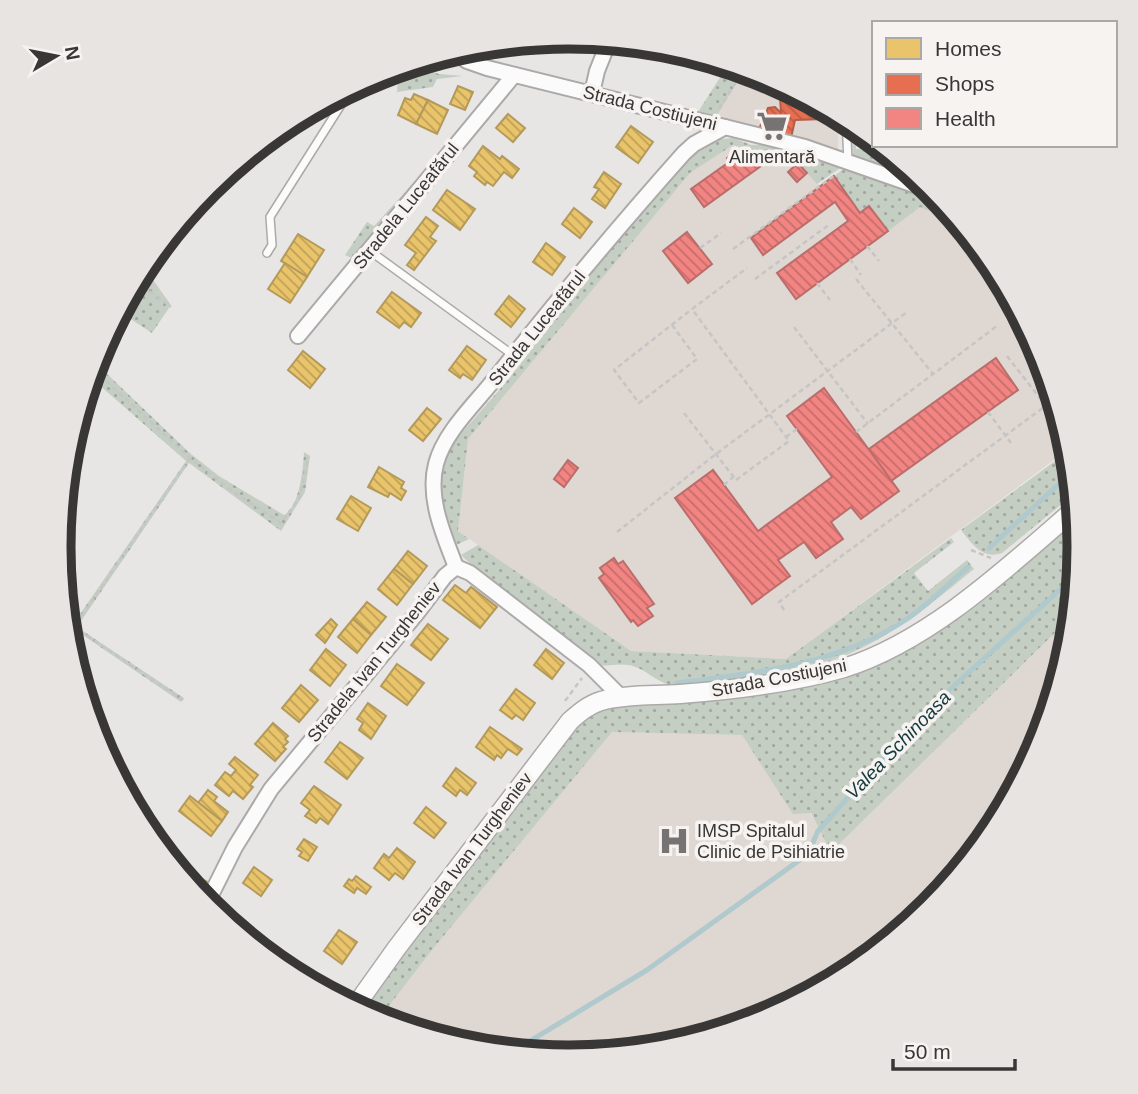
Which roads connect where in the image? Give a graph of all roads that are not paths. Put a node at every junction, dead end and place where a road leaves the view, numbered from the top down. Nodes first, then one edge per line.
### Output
1 (605, 50) edge
2 (466, 60) edge
3 (514, 75) junction
4 (592, 93) junction
5 (343, 103) edge
6 (717, 125) junction
7 (847, 134) edge
8 (849, 162) junction
9 (908, 183) edge
10 (370, 251) junction
11 (267, 253) dead end
12 (298, 336) dead end
13 (513, 355) junction
14 (1066, 517) edge
15 (456, 567) junction
16 (622, 698) junction
17 (600, 701) joint
18 (212, 893) edge
19 (360, 999) edge

1 - 4 street
2 - 3 street, Strada Costiujeni
3 - 4 street, Strada Costiujeni
3 - 10 street, Stradela Luceafărul
4 - 6 street, Strada Costiujeni
5 - 11 lane
6 - 8 street, Strada Costiujeni
6 - 13 street, Strada Luceafărul
7 - 8 lane
8 - 9 street, Strada Costiujeni
10 - 12 street, Stradela Luceafărul
10 - 13 lane
13 - 15 street, Strada Luceafărul
14 - 16 street, Strada Costiujeni
15 - 16 street, Stradela Ivan Turgheniev
15 - 18 street, Stradela Ivan Turgheniev
16 - 17 street, Strada Costiujeni
17 - 19 street, Strada Ivan Turgheniev

